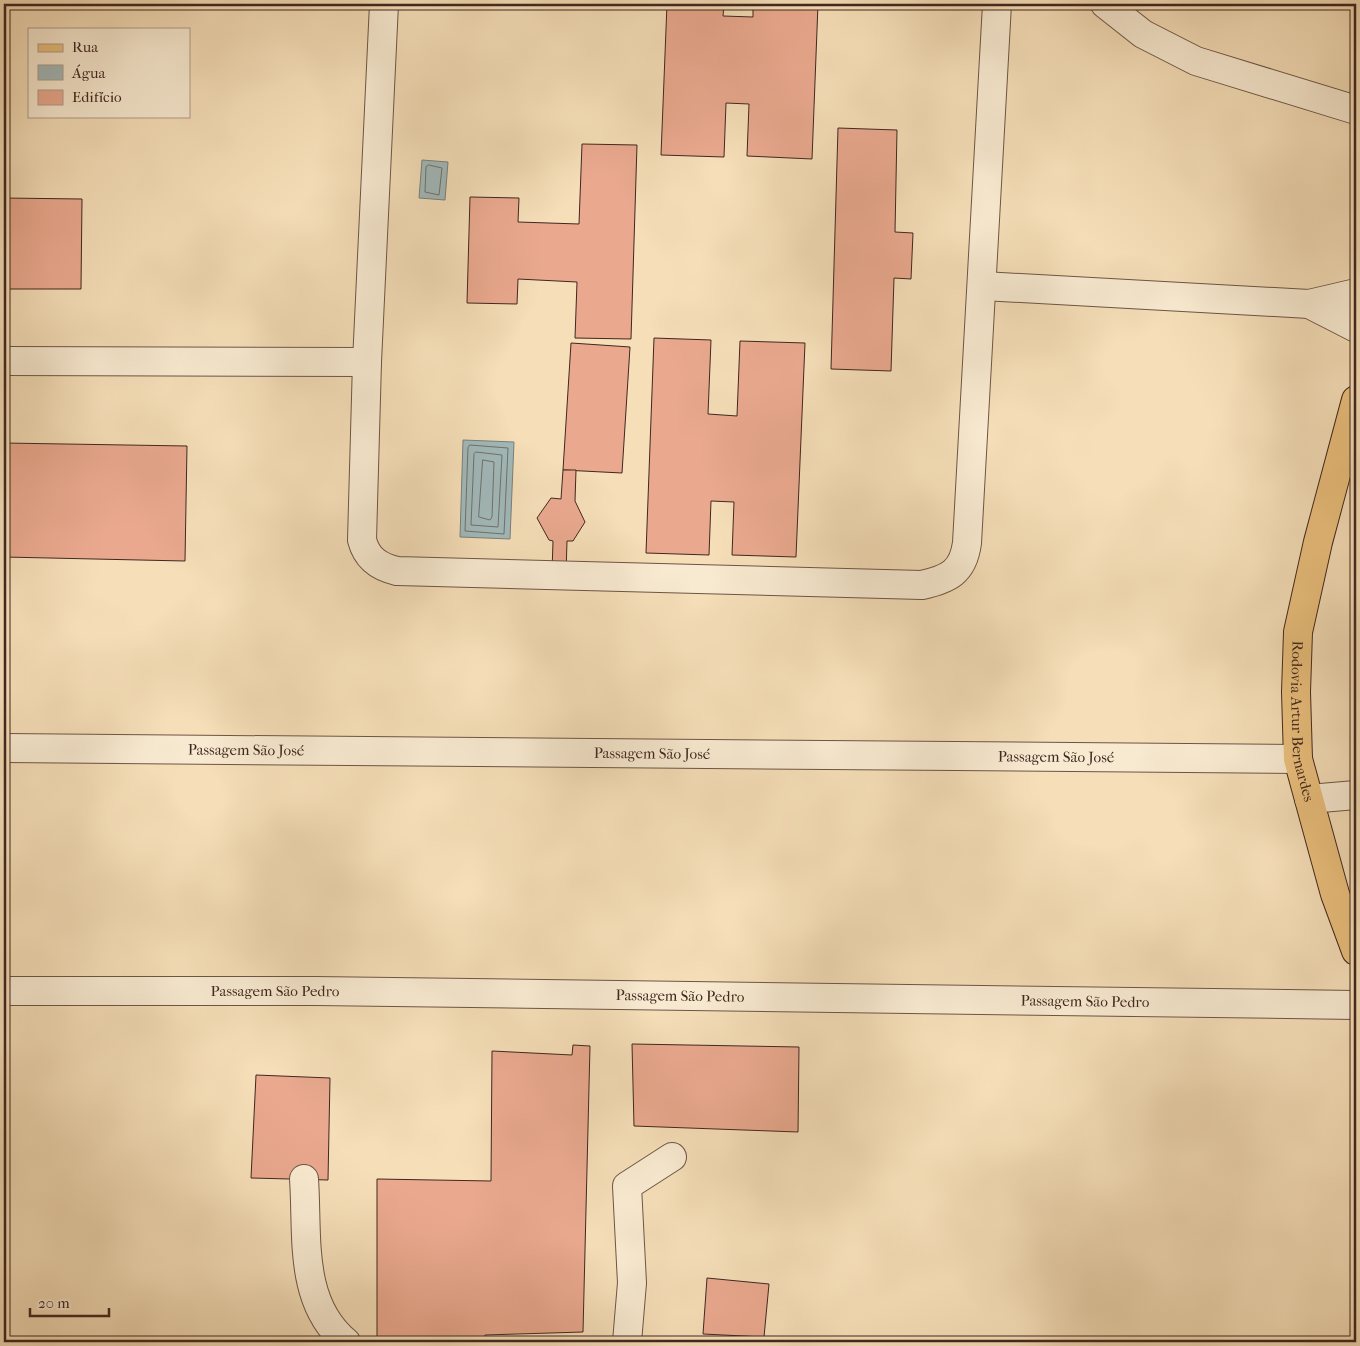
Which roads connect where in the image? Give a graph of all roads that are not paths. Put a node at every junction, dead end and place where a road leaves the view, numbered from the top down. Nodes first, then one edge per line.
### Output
1 (384, 4) edge
2 (997, 4) edge
3 (1106, 4) edge
4 (1356, 110) edge
5 (983, 286) junction
6 (1356, 293) edge
7 (1309, 304) junction
8 (1356, 328) edge
9 (4, 361) edge
10 (367, 362) junction
11 (1356, 400) edge
12 (4, 748) edge
13 (1298, 759) junction
14 (1356, 795) edge
15 (1309, 799) junction
16 (1356, 951) edge
17 (4, 991) edge
18 (1356, 1005) edge
19 (672, 1156) dead end
20 (304, 1179) dead end
21 (346, 1342) edge
22 (627, 1342) edge

1 - 10 street
2 - 5 street
3 - 4 street
5 - 7 street
5 - 10 street
6 - 7 street
7 - 8 street
9 - 10 street
11 - 13 main road, Rodovia Artur Bernardes
12 - 13 street, Passagem São José
13 - 15 main road, Rodovia Artur Bernardes
14 - 15 street
15 - 16 main road, Rodovia Artur Bernardes
17 - 18 street, Passagem São Pedro
19 - 22 street
20 - 21 street

